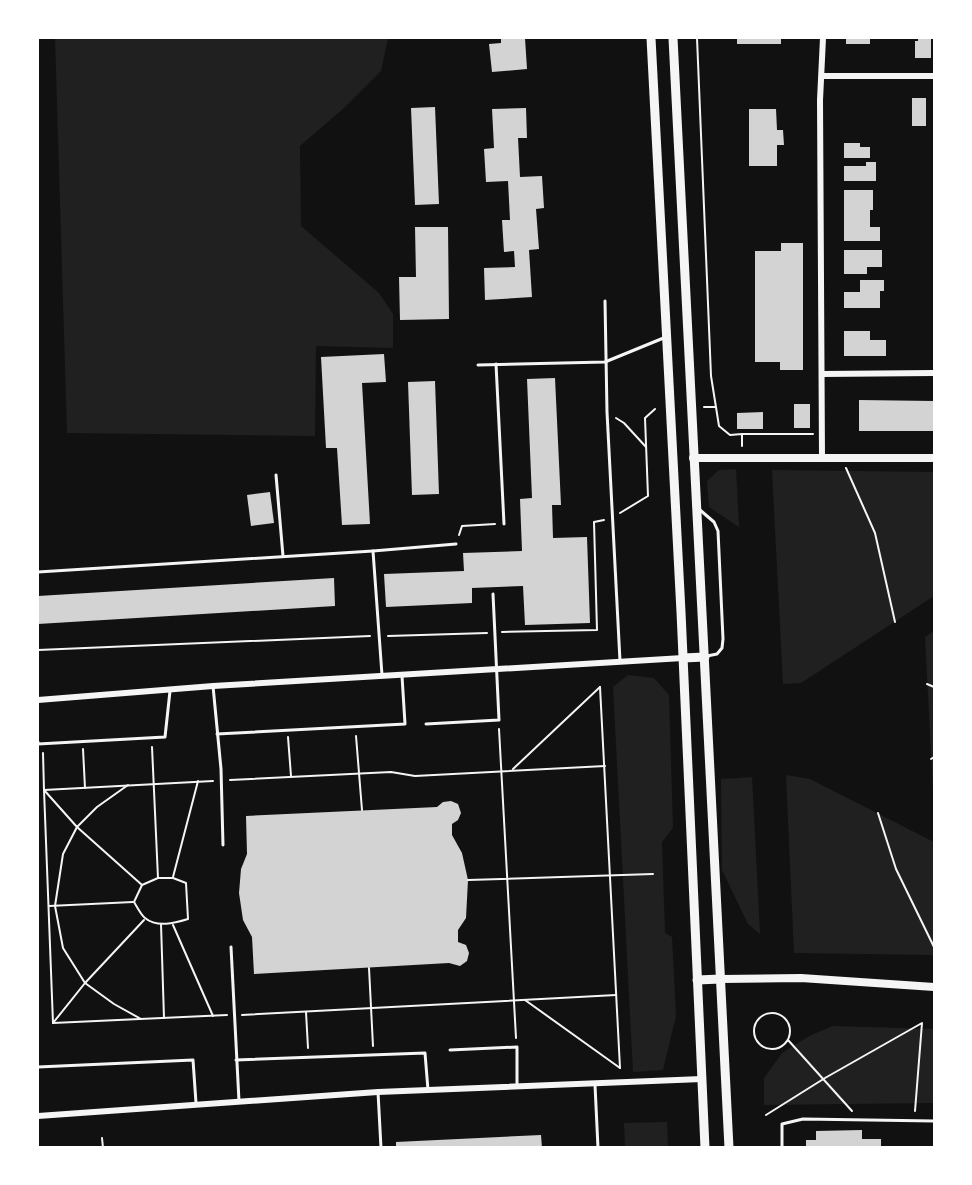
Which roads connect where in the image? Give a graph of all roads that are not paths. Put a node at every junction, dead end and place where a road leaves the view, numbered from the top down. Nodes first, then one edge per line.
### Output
1 (651, 38) edge
2 (673, 38) edge
3 (823, 38) edge
4 (822, 76) junction
5 (934, 76) edge
6 (604, 301) dead end
7 (666, 336) junction
8 (605, 362) junction
9 (496, 364) junction
10 (478, 365) dead end
11 (934, 373) edge
12 (822, 374) junction
13 (822, 457) junction
14 (693, 458) junction
15 (934, 458) edge
16 (673, 459) junction
17 (276, 475) dead end
18 (696, 507) junction
19 (504, 524) road end
20 (456, 544) road end
21 (373, 550) junction
22 (283, 556) junction
23 (38, 572) edge
24 (493, 594) dead end
25 (705, 657) junction
26 (683, 658) junction
27 (620, 660) junction
28 (495, 668) junction
29 (401, 674) junction
30 (382, 675) junction
31 (213, 686) junction
32 (171, 690) junction
33 (38, 700) edge
34 (426, 724) dead end
35 (217, 734) junction
36 (38, 742) edge
37 (223, 845) dead end
38 (231, 947) dead end
39 (721, 979) junction
40 (697, 980) junction
41 (934, 987) edge
42 (450, 1050) dead end
43 (237, 1060) junction
44 (38, 1067) edge
45 (702, 1079) junction
46 (595, 1083) junction
47 (517, 1086) junction
48 (428, 1090) junction
49 (378, 1092) junction
50 (239, 1102) junction
51 (196, 1105) junction
52 (38, 1116) edge
53 (934, 1121) edge
54 (381, 1148) edge
55 (598, 1148) edge
56 (705, 1148) edge
57 (729, 1148) edge
58 (782, 1148) edge

1 - 7 main road
2 - 14 main road
3 - 4 street
4 - 5 street
4 - 12 street
6 - 8 lane
7 - 8 lane
7 - 16 main road
8 - 9 lane
8 - 27 lane
9 - 10 lane
9 - 19 lane
11 - 12 street
12 - 13 street
13 - 14 street
13 - 15 street
14 - 16 main road
14 - 18 main road
16 - 26 main road
17 - 22 lane
18 - 25 main road
18 - 25 lane
20 - 21 lane
21 - 22 lane
21 - 30 lane
22 - 23 lane
24 - 28 lane
25 - 26 main road
25 - 39 main road
26 - 27 street
26 - 40 main road
27 - 28 street
28 - 29 street
28 - 34 lane
29 - 30 street
29 - 35 lane
30 - 31 street
31 - 32 street
31 - 35 lane
32 - 33 street
32 - 36 lane
35 - 37 lane
38 - 43 lane
39 - 40 main road
39 - 41 main road
39 - 57 main road
40 - 45 main road
42 - 47 lane
43 - 48 lane
43 - 50 lane
44 - 51 lane
45 - 46 street
45 - 56 main road
46 - 47 street
46 - 55 lane
47 - 48 street
48 - 49 street
49 - 50 street
49 - 54 lane
50 - 51 street
51 - 52 street
53 - 58 lane

